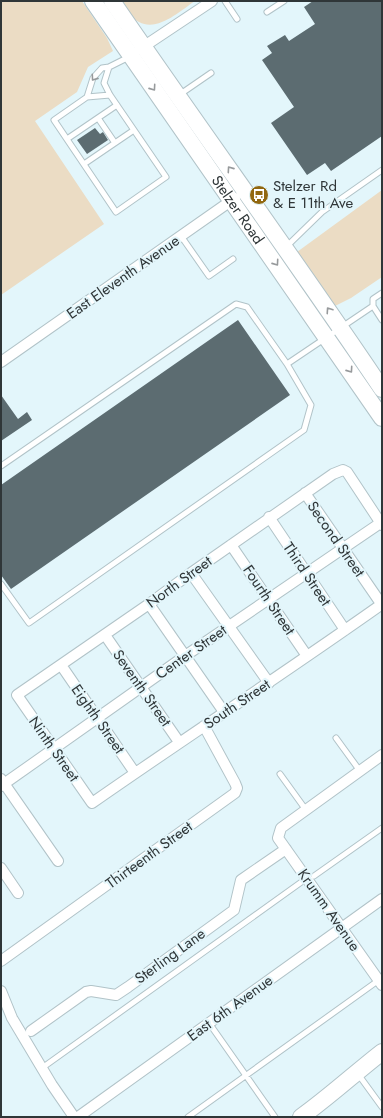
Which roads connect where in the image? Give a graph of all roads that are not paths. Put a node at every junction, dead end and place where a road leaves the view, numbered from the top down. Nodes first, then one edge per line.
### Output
1 (93, 1) edge
2 (102, 1) edge
3 (112, 1) edge
4 (212, 1) edge
5 (225, 1) edge
6 (284, 1) edge
7 (277, 3) edge
8 (267, 12) dead end
9 (237, 19) dead end
10 (137, 52) junction
11 (109, 67) junction
12 (211, 73) dead end
13 (110, 95) junction
14 (87, 97) junction
15 (171, 100) junction
16 (116, 105) junction
17 (98, 118) junction
18 (134, 130) junction
19 (67, 139) junction
20 (115, 143) junction
21 (84, 164) junction
22 (382, 170) edge
23 (245, 191) junction
24 (232, 201) junction
25 (181, 236) junction
26 (285, 247) junction
27 (234, 259) dead end
28 (382, 293) edge
29 (374, 306) junction
30 (382, 320) edge
31 (341, 328) junction
32 (327, 337) junction
33 (1, 362) edge
34 (286, 364) junction
35 (382, 389) edge
36 (382, 418) edge
37 (1, 466) edge
38 (305, 493) junction
39 (269, 517) junction
40 (382, 523) edge
41 (231, 545) junction
42 (343, 549) junction
43 (191, 573) junction
44 (306, 574) junction
45 (1, 584) edge
46 (268, 599) junction
47 (149, 604) junction
48 (382, 604) edge
49 (229, 626) junction
50 (345, 630) junction
51 (105, 634) junction
52 (185, 656) junction
53 (307, 656) junction
54 (61, 665) junction
55 (269, 683) junction
56 (141, 687) junction
57 (16, 695) joint
58 (224, 712) junction
59 (97, 717) junction
60 (204, 726) junction
61 (336, 738) dead end
62 (180, 742) junction
63 (53, 749) junction
64 (382, 756) edge
65 (360, 771) junction
66 (135, 773) junction
67 (280, 774) dead end
68 (2, 783) edge
69 (92, 803) joint
70 (306, 810) junction
71 (382, 828) edge
72 (286, 849) junction
73 (58, 861) dead end
74 (1, 868) edge
75 (310, 877) junction
76 (18, 893) dead end
77 (382, 899) edge
78 (341, 928) junction
79 (1, 961) edge
80 (380, 983) edge
81 (1, 991) edge
82 (209, 1023) junction
83 (31, 1031) dead end
84 (382, 1052) edge
85 (382, 1065) edge
86 (42, 1068) junction
87 (246, 1075) junction
88 (359, 1075) junction
89 (382, 1106) edge
90 (74, 1117) edge
91 (78, 1117) edge
92 (188, 1117) edge
93 (275, 1117) edge
94 (301, 1117) edge

1 - 10 main road, Stelzer Road
2 - 10 main road
3 - 10 main road, Stelzer Road
4 - 10 street
5 - 9 lane
6 - 7 lane
7 - 8 lane
10 - 11 lane
10 - 15 main road, Stelzer Road
11 - 13 lane
11 -> 14 lane
12 - 15 lane
13 - 14 lane
13 - 16 lane
14 - 19 lane
23 -> 15 main road, Stelzer Road
15 - 24 main road, Stelzer Road
16 - 17 lane
16 - 18 lane
17 - 19 lane
17 - 20 lane
18 - 20 lane
18 - 21 lane
19 - 21 lane
20 - 21 lane
22 - 26 lane
23 - 24 street, East Eleventh Avenue
23 - 26 main road, Stelzer Road
24 - 25 street, East Eleventh Avenue
24 -> 32 main road, Stelzer Road
25 - 27 lane
25 - 33 street, East Eleventh Avenue
31 -> 26 main road, Stelzer Road
28 - 29 lane
29 - 30 lane
29 - 31 lane
31 - 32 lane
31 - 35 main road, Stelzer Road
32 - 34 lane
32 -> 36 main road, Stelzer Road
34 - 37 lane
34 - 45 lane
38 - 39 street, North Street
38 - 40 street, North Street
38 - 42 street, Second Street
39 - 41 street, North Street
39 - 44 street, Third Street
40 - 42 street, Center Street
41 - 43 street, North Street
41 - 46 street, Fourth Street
42 - 44 street, Center Street
42 - 48 street, Second Street
43 - 47 street, North Street
43 - 49 street
44 - 46 street, Center Street
44 - 50 street, Third Street
46 - 49 street, Center Street
46 - 53 street, Fourth Street
47 - 51 street, North Street
47 - 52 street
48 - 50 street, South Street
49 - 52 street, Center Street
49 - 55 street
50 - 53 street, South Street
51 - 54 street, North Street
51 - 56 street, Seventh Street
52 - 56 street, Center Street
52 - 58 street
53 - 55 street, South Street
54 - 57 street, North Street
54 - 59 street, Eighth Street
55 - 58 street, South Street
56 - 59 street, Center Street
56 - 62 street, Seventh Street
57 - 63 street, Ninth Street
58 - 60 street, South Street
59 - 63 street, Center Street
59 - 66 street, Eighth Street
60 - 62 street, South Street
60 - 79 street, Thirteenth Street
61 - 65 lane
62 - 66 street, South Street
63 - 68 street, Center Street
63 - 69 street, Ninth Street
64 - 65 street
65 - 70 street
66 - 69 street, South Street
67 - 70 lane
68 - 73 street
70 - 72 street, Krumm Avenue
71 - 75 lane
72 - 75 street, Krumm Avenue
72 - 83 street, Sterling Lane
74 - 76 street
75 - 78 street, Krumm Avenue
75 - 86 lane
77 - 78 street, East 6th Avenue
78 - 80 street, Krumm Avenue
78 - 82 street, East 6th Avenue
80 - 87 lane
81 - 86 street
82 - 87 lane
82 - 91 street, East 6th Avenue
84 - 88 main road
85 - 88 main road
86 - 90 street
87 - 92 lane
87 - 93 lane
88 - 89 lane
88 - 94 main road

